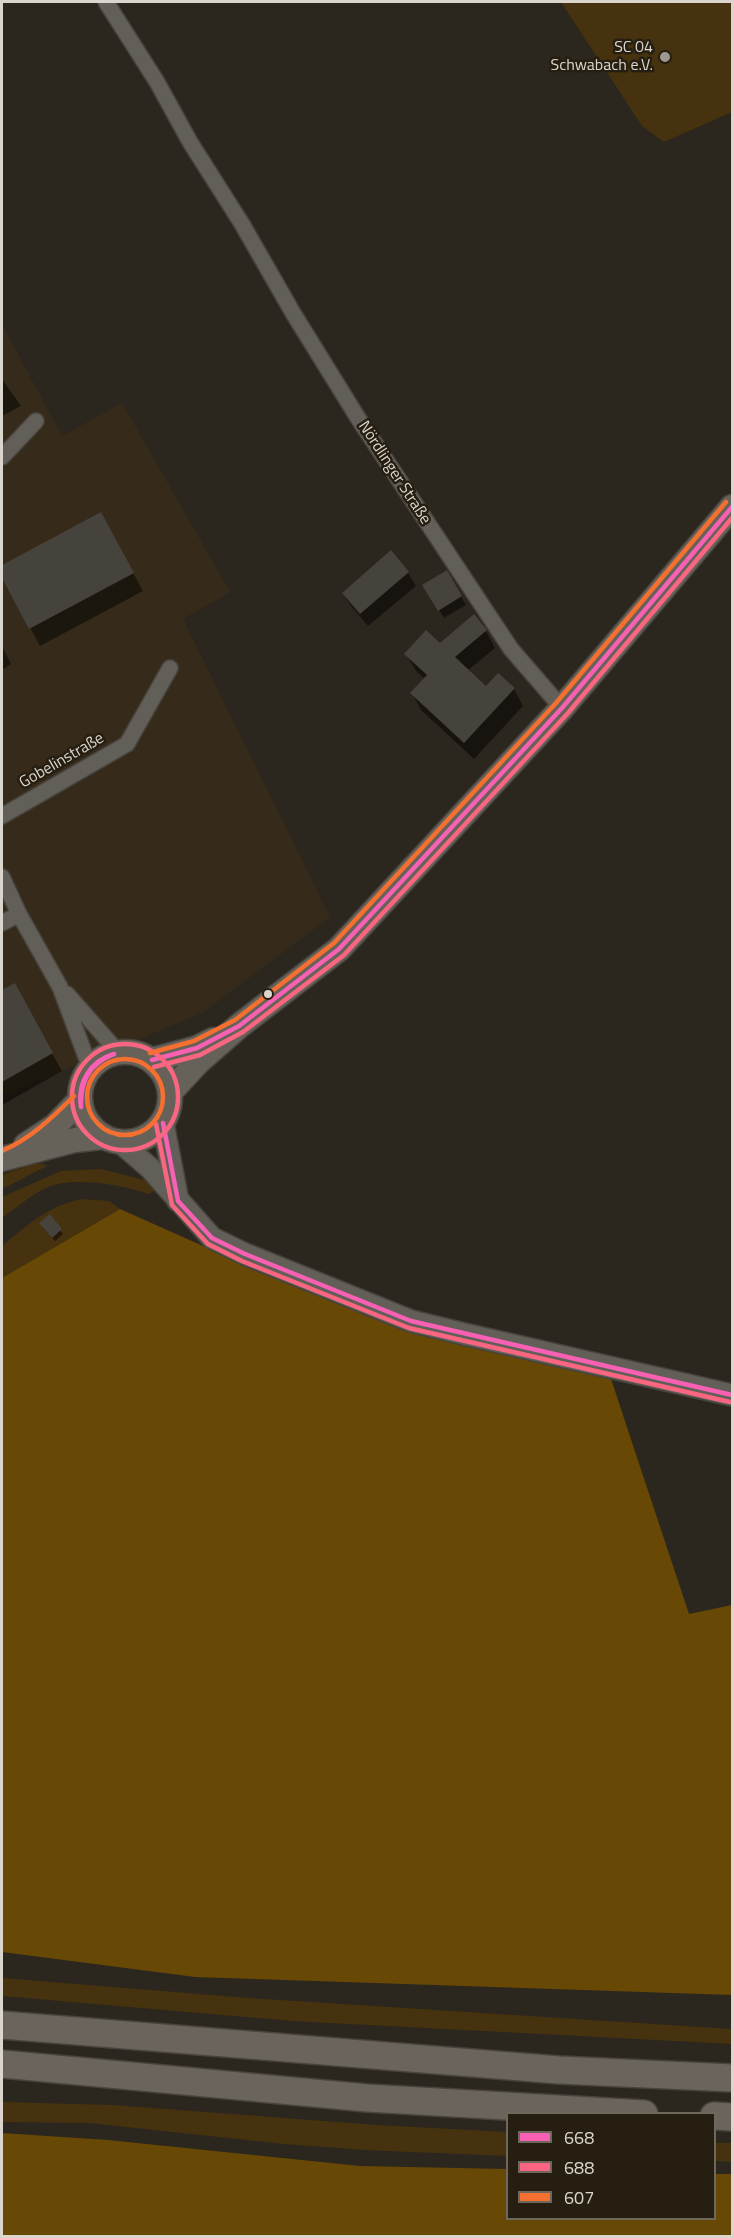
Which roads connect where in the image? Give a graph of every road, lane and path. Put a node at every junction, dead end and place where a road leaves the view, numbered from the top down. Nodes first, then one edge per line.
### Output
1 (106, 2) edge
2 (36, 421) dead end
3 (2, 458) edge
4 (732, 507) edge
5 (170, 668) dead end
6 (562, 708) junction
7 (2, 816) edge
8 (2, 877) edge
9 (19, 914) junction
10 (2, 923) edge
11 (60, 987) junction
12 (239, 1026) junction
13 (118, 1052) junction
14 (152, 1060) junction
15 (90, 1068) junction
16 (171, 1092) junction
17 (79, 1101) junction
18 (163, 1123) junction
19 (112, 1140) junction
20 (7, 1157) edge
21 (178, 1201) junction
22 (732, 1395) edge
23 (2, 2025) edge
24 (2, 2064) edge
25 (732, 2078) edge
26 (609, 2112) edge
27 (716, 2116) edge
28 (732, 2116) edge

1 - 6 street, Nördlinger Straße
2 - 3 street
4 - 6 main road
5 - 7 street, Gobelinstraße
6 - 12 main road
8 - 9 street
9 - 10 street
9 - 11 street
11 - 13 street
11 - 15 street
12 - 14 main road
12 - 16 main road
13 - 14 main road
13 - 15 main road
14 - 16 main road
15 - 17 main road
16 - 18 main road
17 - 19 main road
17 - 20 main road
18 - 19 main road
18 - 21 street
19 - 20 main road
19 - 21 street
21 - 22 street
23 - 25 highway
24 - 26 highway
27 - 28 highway

